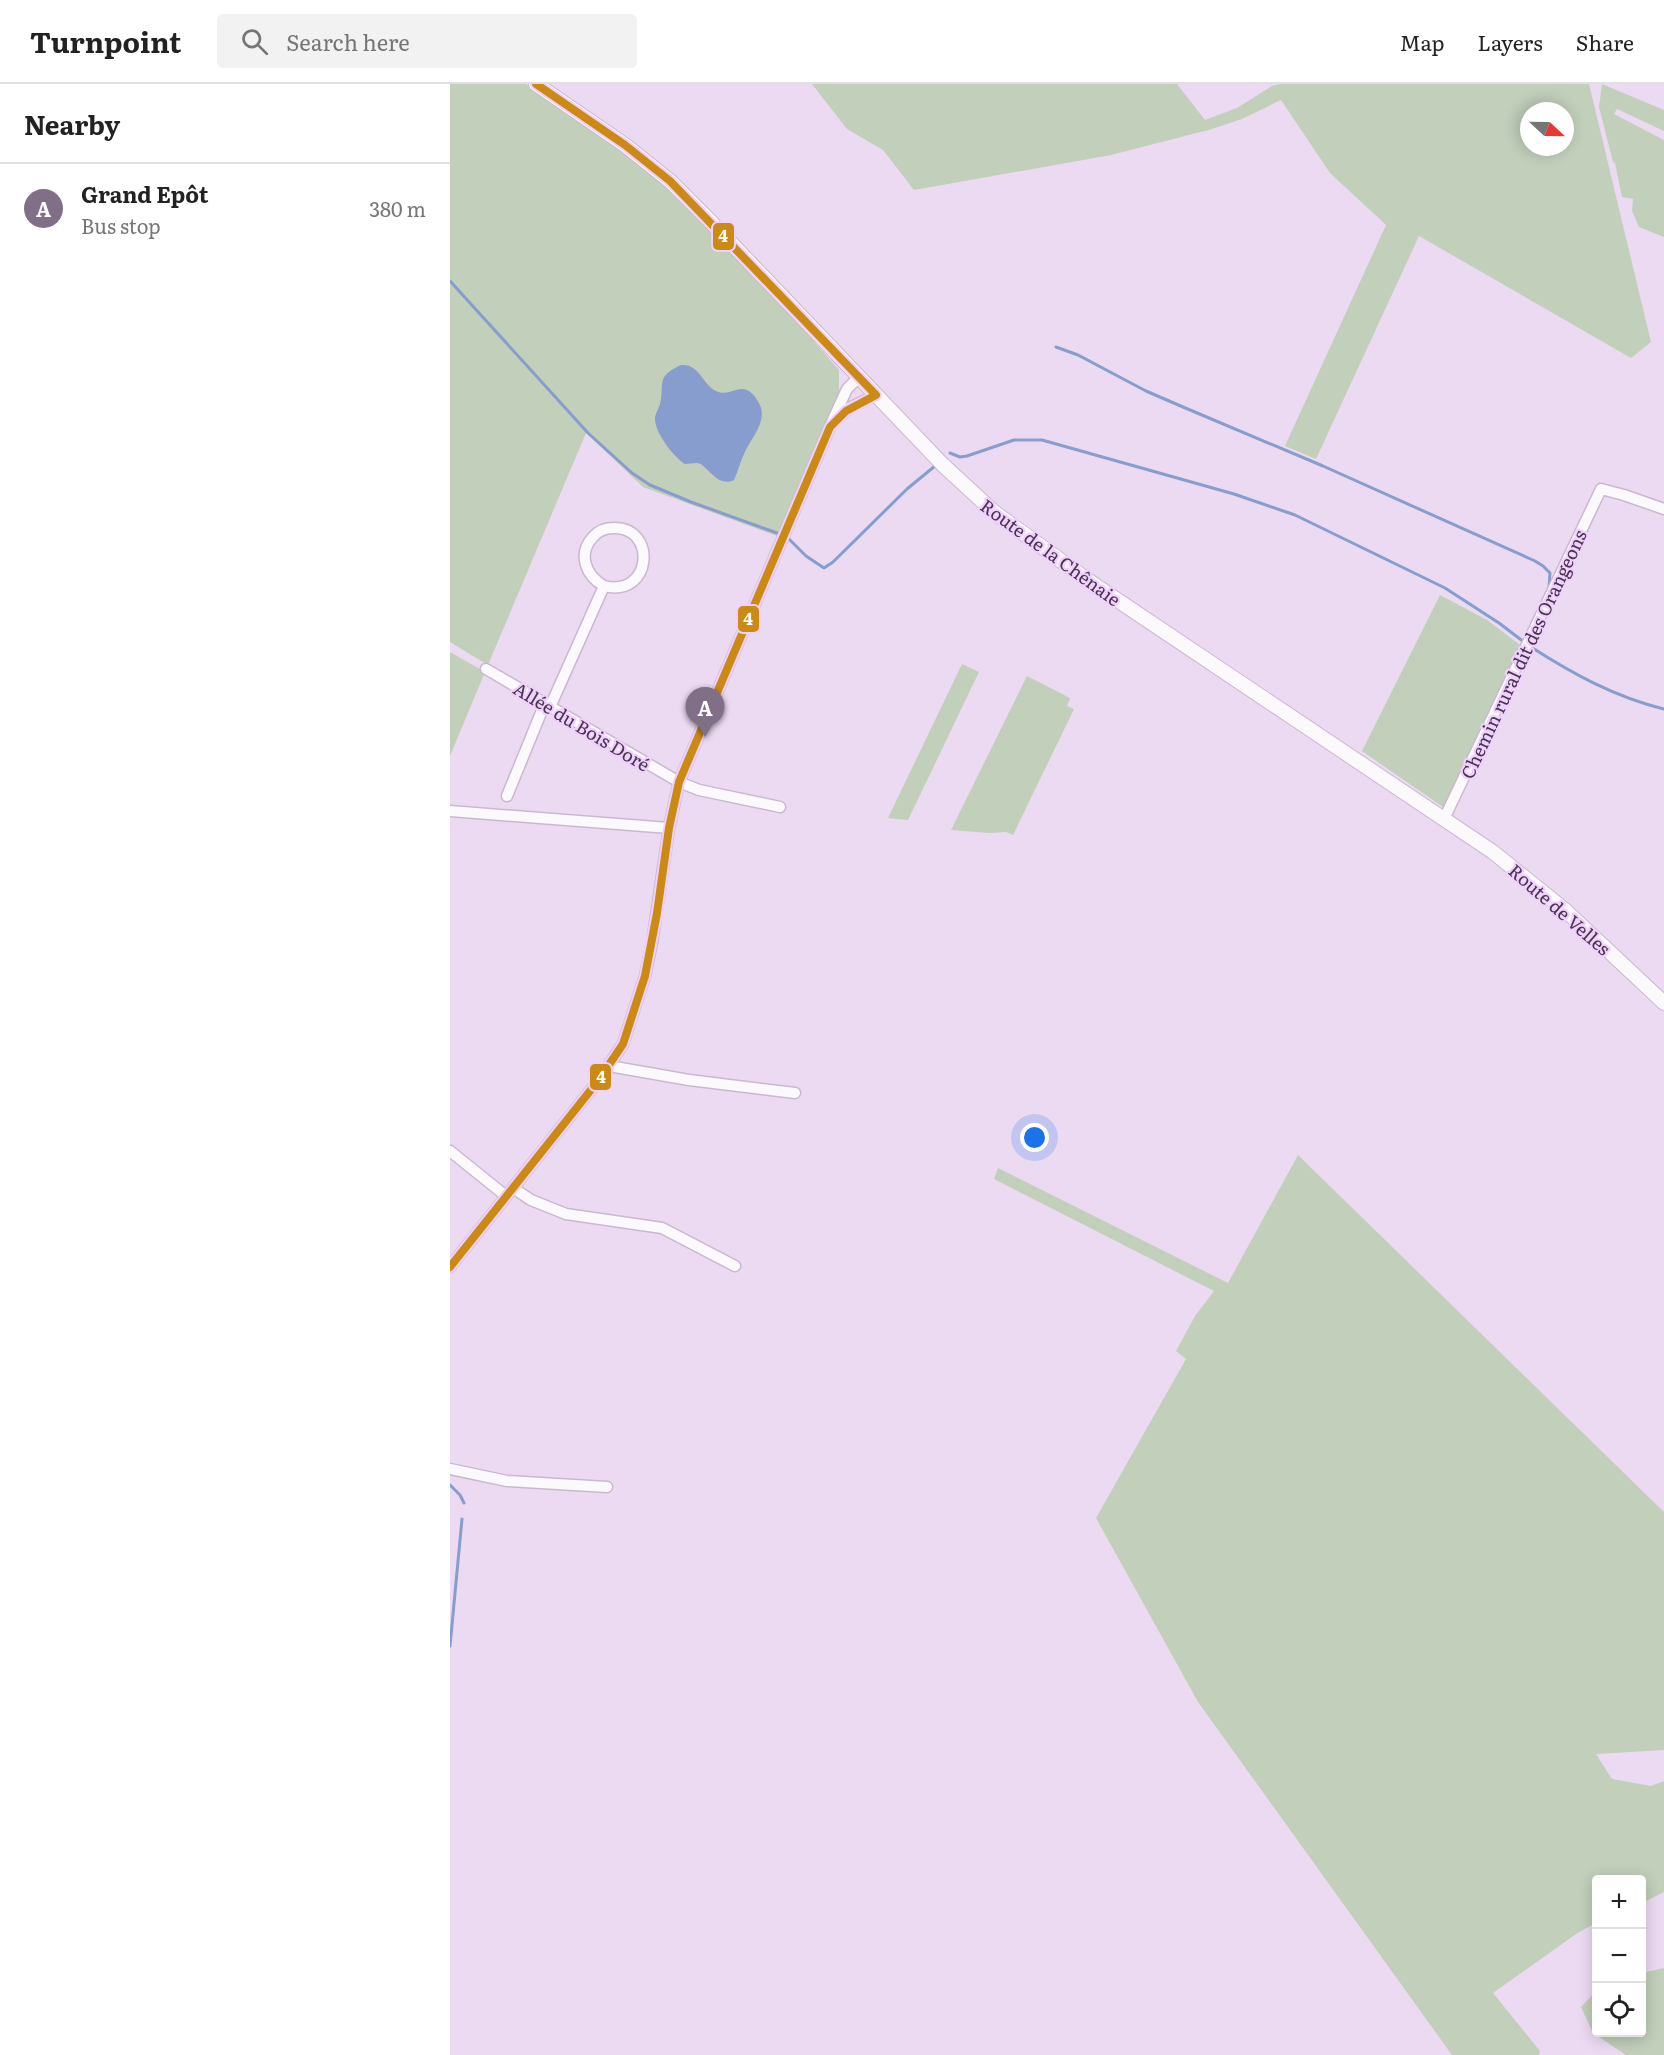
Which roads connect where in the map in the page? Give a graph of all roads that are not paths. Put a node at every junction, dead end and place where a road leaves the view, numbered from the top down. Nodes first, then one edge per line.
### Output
1 (536, 84) edge
2 (860, 377) junction
3 (876, 395) junction
4 (830, 427) junction
5 (1664, 509) edge
6 (604, 586) junction
7 (486, 669) dead end
8 (548, 705) junction
9 (679, 782) junction
10 (507, 796) dead end
11 (780, 807) dead end
12 (450, 811) edge
13 (1447, 821) junction
14 (669, 828) junction
15 (1664, 1003) edge
16 (609, 1066) junction
17 (795, 1093) dead end
18 (450, 1151) edge
19 (510, 1192) junction
20 (735, 1266) dead end
21 (450, 1267) edge
22 (450, 1469) edge
23 (607, 1486) dead end

1 - 2 main road, Route de la Chênaie
2 - 3 main road, Route de la Chênaie
2 - 4 street
3 - 4 street
3 - 13 main road, Route de la Chênaie
4 - 9 street
5 - 13 street, Chemin rural dit des Orangeons
6 - 6 street
6 - 8 street
7 - 8 street, Allée du Bois Doré
8 - 9 street, Allée du Bois Doré
8 - 10 street
9 - 11 street, Allée du Bois Doré
9 - 14 street
12 - 14 street
13 - 15 main road, Route de Velles
14 - 16 street
16 - 17 street
16 - 19 street
18 - 19 street
19 - 20 street
19 - 21 street
22 - 23 street

